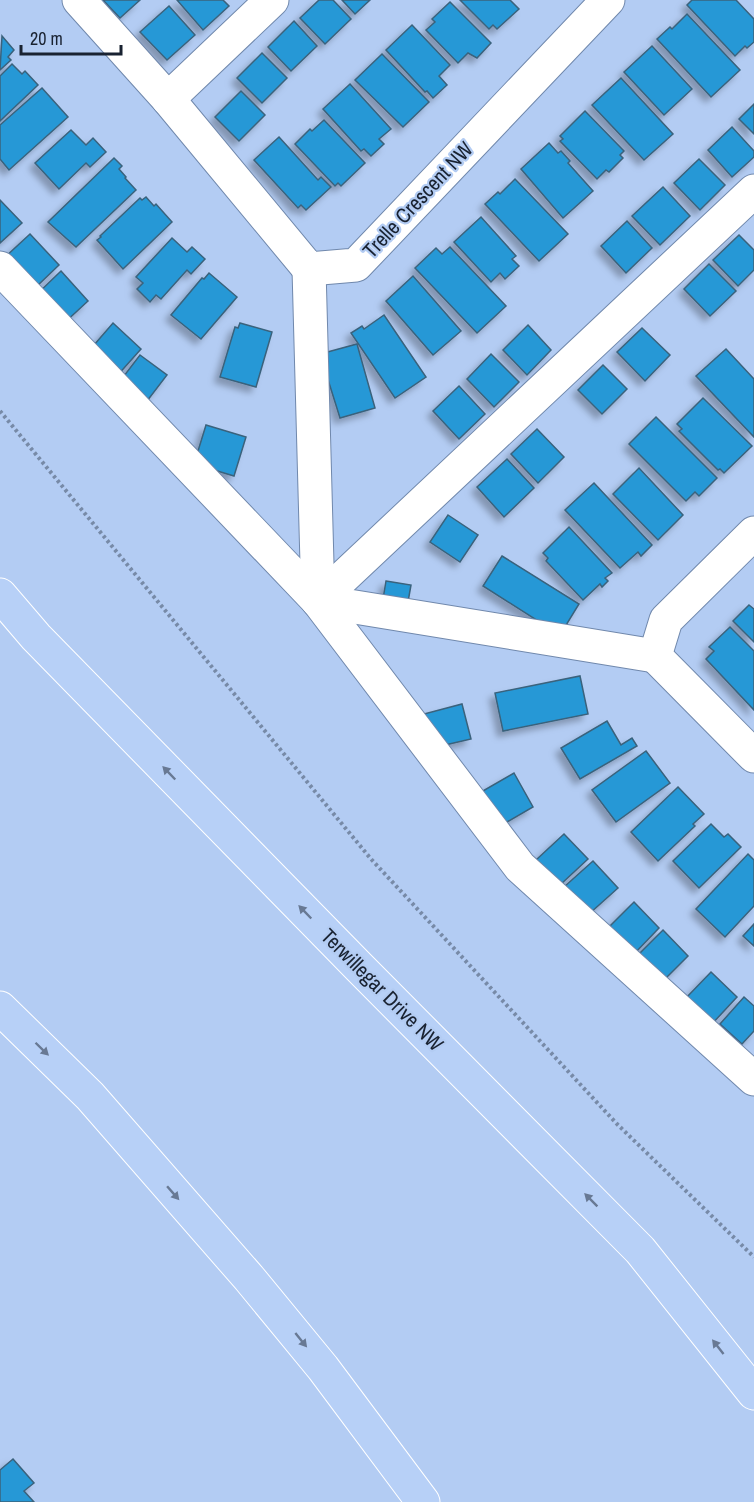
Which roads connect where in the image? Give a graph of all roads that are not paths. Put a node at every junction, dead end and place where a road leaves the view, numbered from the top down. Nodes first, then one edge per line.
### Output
1 (79, 0) edge
2 (273, 0) edge
3 (608, 0) edge
4 (168, 99) junction
5 (754, 191) edge
6 (0, 268) edge
7 (309, 269) junction
8 (754, 533) edge
9 (0, 595) edge
10 (318, 601) junction
11 (656, 656) junction
12 (754, 756) edge
13 (0, 1008) edge
14 (754, 1079) edge
15 (754, 1393) edge
16 (423, 1502) edge

1 - 4 street
2 - 4 street
3 - 7 street, Trelle Crescent NW
4 - 7 street
5 - 10 street
6 - 10 street
7 - 10 street
8 - 11 street
15 -> 9 main road, Terwillegar Drive NW
10 - 11 street
10 - 14 street
11 - 12 street
13 -> 16 main road

